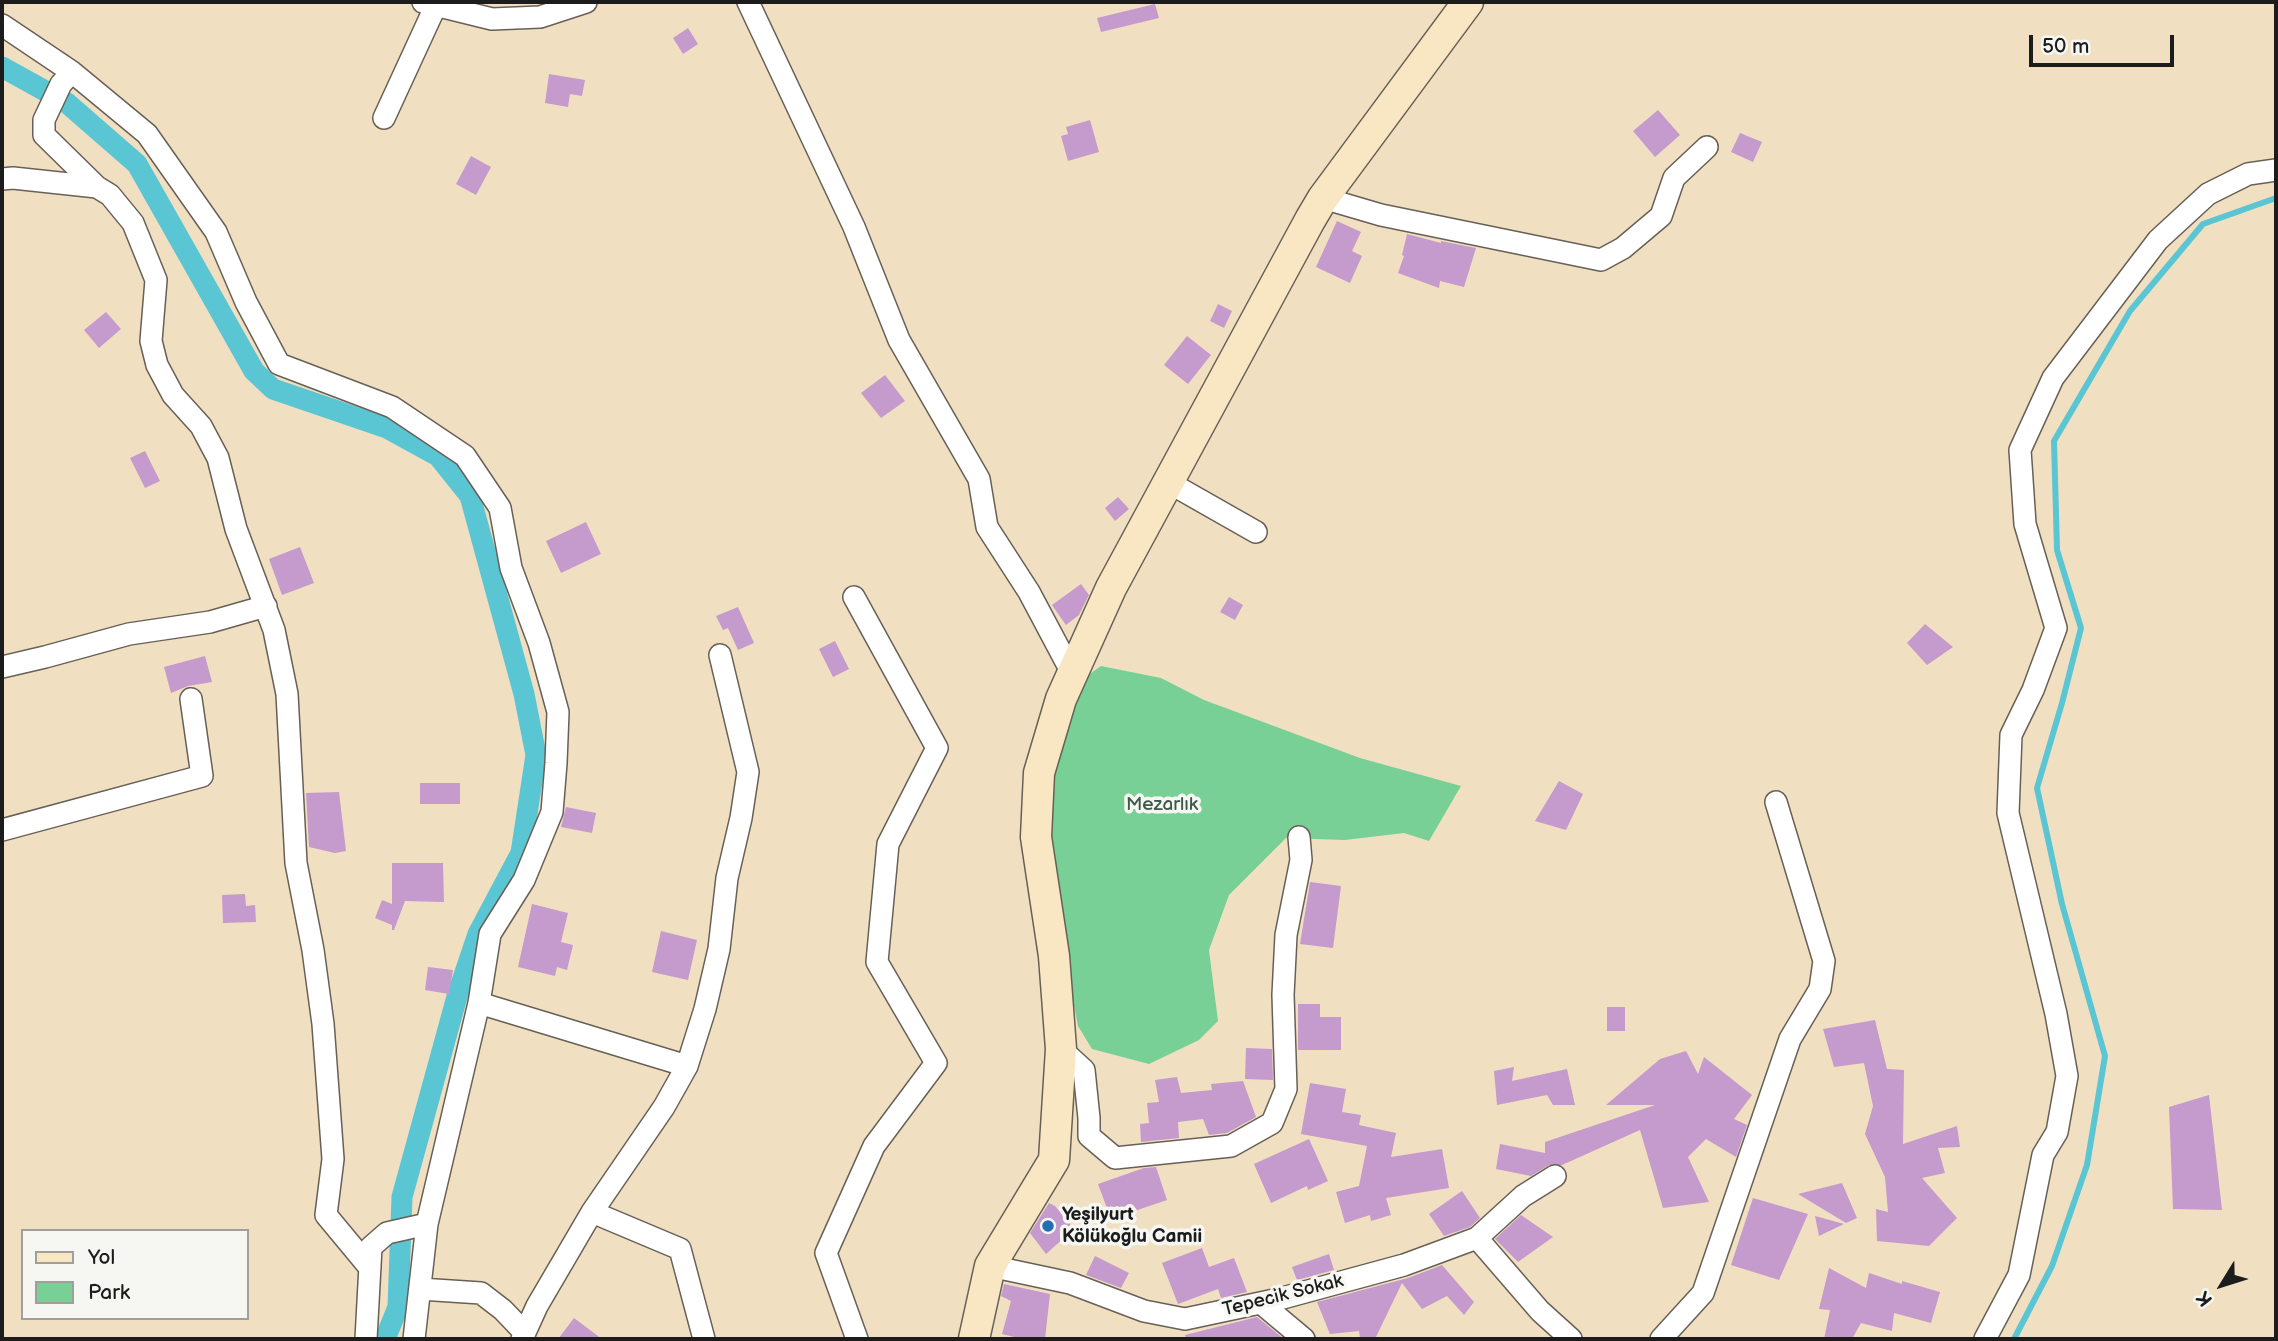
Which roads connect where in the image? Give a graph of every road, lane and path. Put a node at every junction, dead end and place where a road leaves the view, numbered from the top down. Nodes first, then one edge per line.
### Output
1 (586, 2) edge
2 (748, 2) edge
3 (1445, 2) edge
4 (1468, 2) edge
5 (430, 3) edge
6 (2, 25) edge
7 (66, 78) junction
8 (1408, 82) junction
9 (384, 118) dead end
10 (1707, 147) dead end
11 (2276, 170) edge
12 (2, 179) edge
13 (97, 187) junction
14 (1323, 198) junction
15 (1168, 482) junction
16 (1256, 533) dead end
17 (854, 597) dead end
18 (266, 606) junction
19 (720, 655) dead end
20 (2, 667) edge
21 (1072, 674) junction
22 (191, 699) dead end
23 (1776, 803) dead end
24 (2, 830) edge
25 (1299, 837) dead end
26 (479, 1003) junction
27 (1061, 1049) junction
28 (687, 1066) junction
29 (1555, 1176) dead end
30 (592, 1212) junction
31 (419, 1226) junction
32 (1477, 1238) junction
33 (990, 1266) junction
34 (370, 1268) junction
35 (420, 1289) junction
36 (1261, 1303) junction
37 (1187, 1329) edge
38 (523, 1336) edge
39 (366, 1339) edge
40 (414, 1339) edge
41 (704, 1339) edge
42 (858, 1339) edge
43 (974, 1339) edge
44 (1304, 1339) edge
45 (1571, 1339) edge
46 (1661, 1339) edge
47 (1986, 1339) edge

1 - 5 street
2 - 21 street
3 - 8 main road
4 - 8 main road
5 - 9 street
6 - 7 street
7 - 13 street
7 - 26 street
8 - 14 main road
10 - 14 street
11 - 47 street
12 - 13 street
13 - 18 street
14 - 15 main road
15 - 16 street
15 - 21 main road
17 - 42 street
18 - 20 street
18 - 34 street
19 - 28 street
21 - 27 main road
22 - 24 street
23 - 46 street
25 - 27 street
26 - 28 street
26 - 31 street
27 - 33 main road
28 - 30 street
29 - 32 street, Tepecik Sokak
30 - 38 street
30 - 41 street
31 - 34 street
31 - 35 street
32 - 36 street, Tepecik Sokak
32 - 45 street
33 - 37 street, Tepecik Sokak
33 - 43 main road
34 - 39 street
35 - 38 street
35 - 40 street
36 - 37 street, Tepecik Sokak
36 - 44 street

